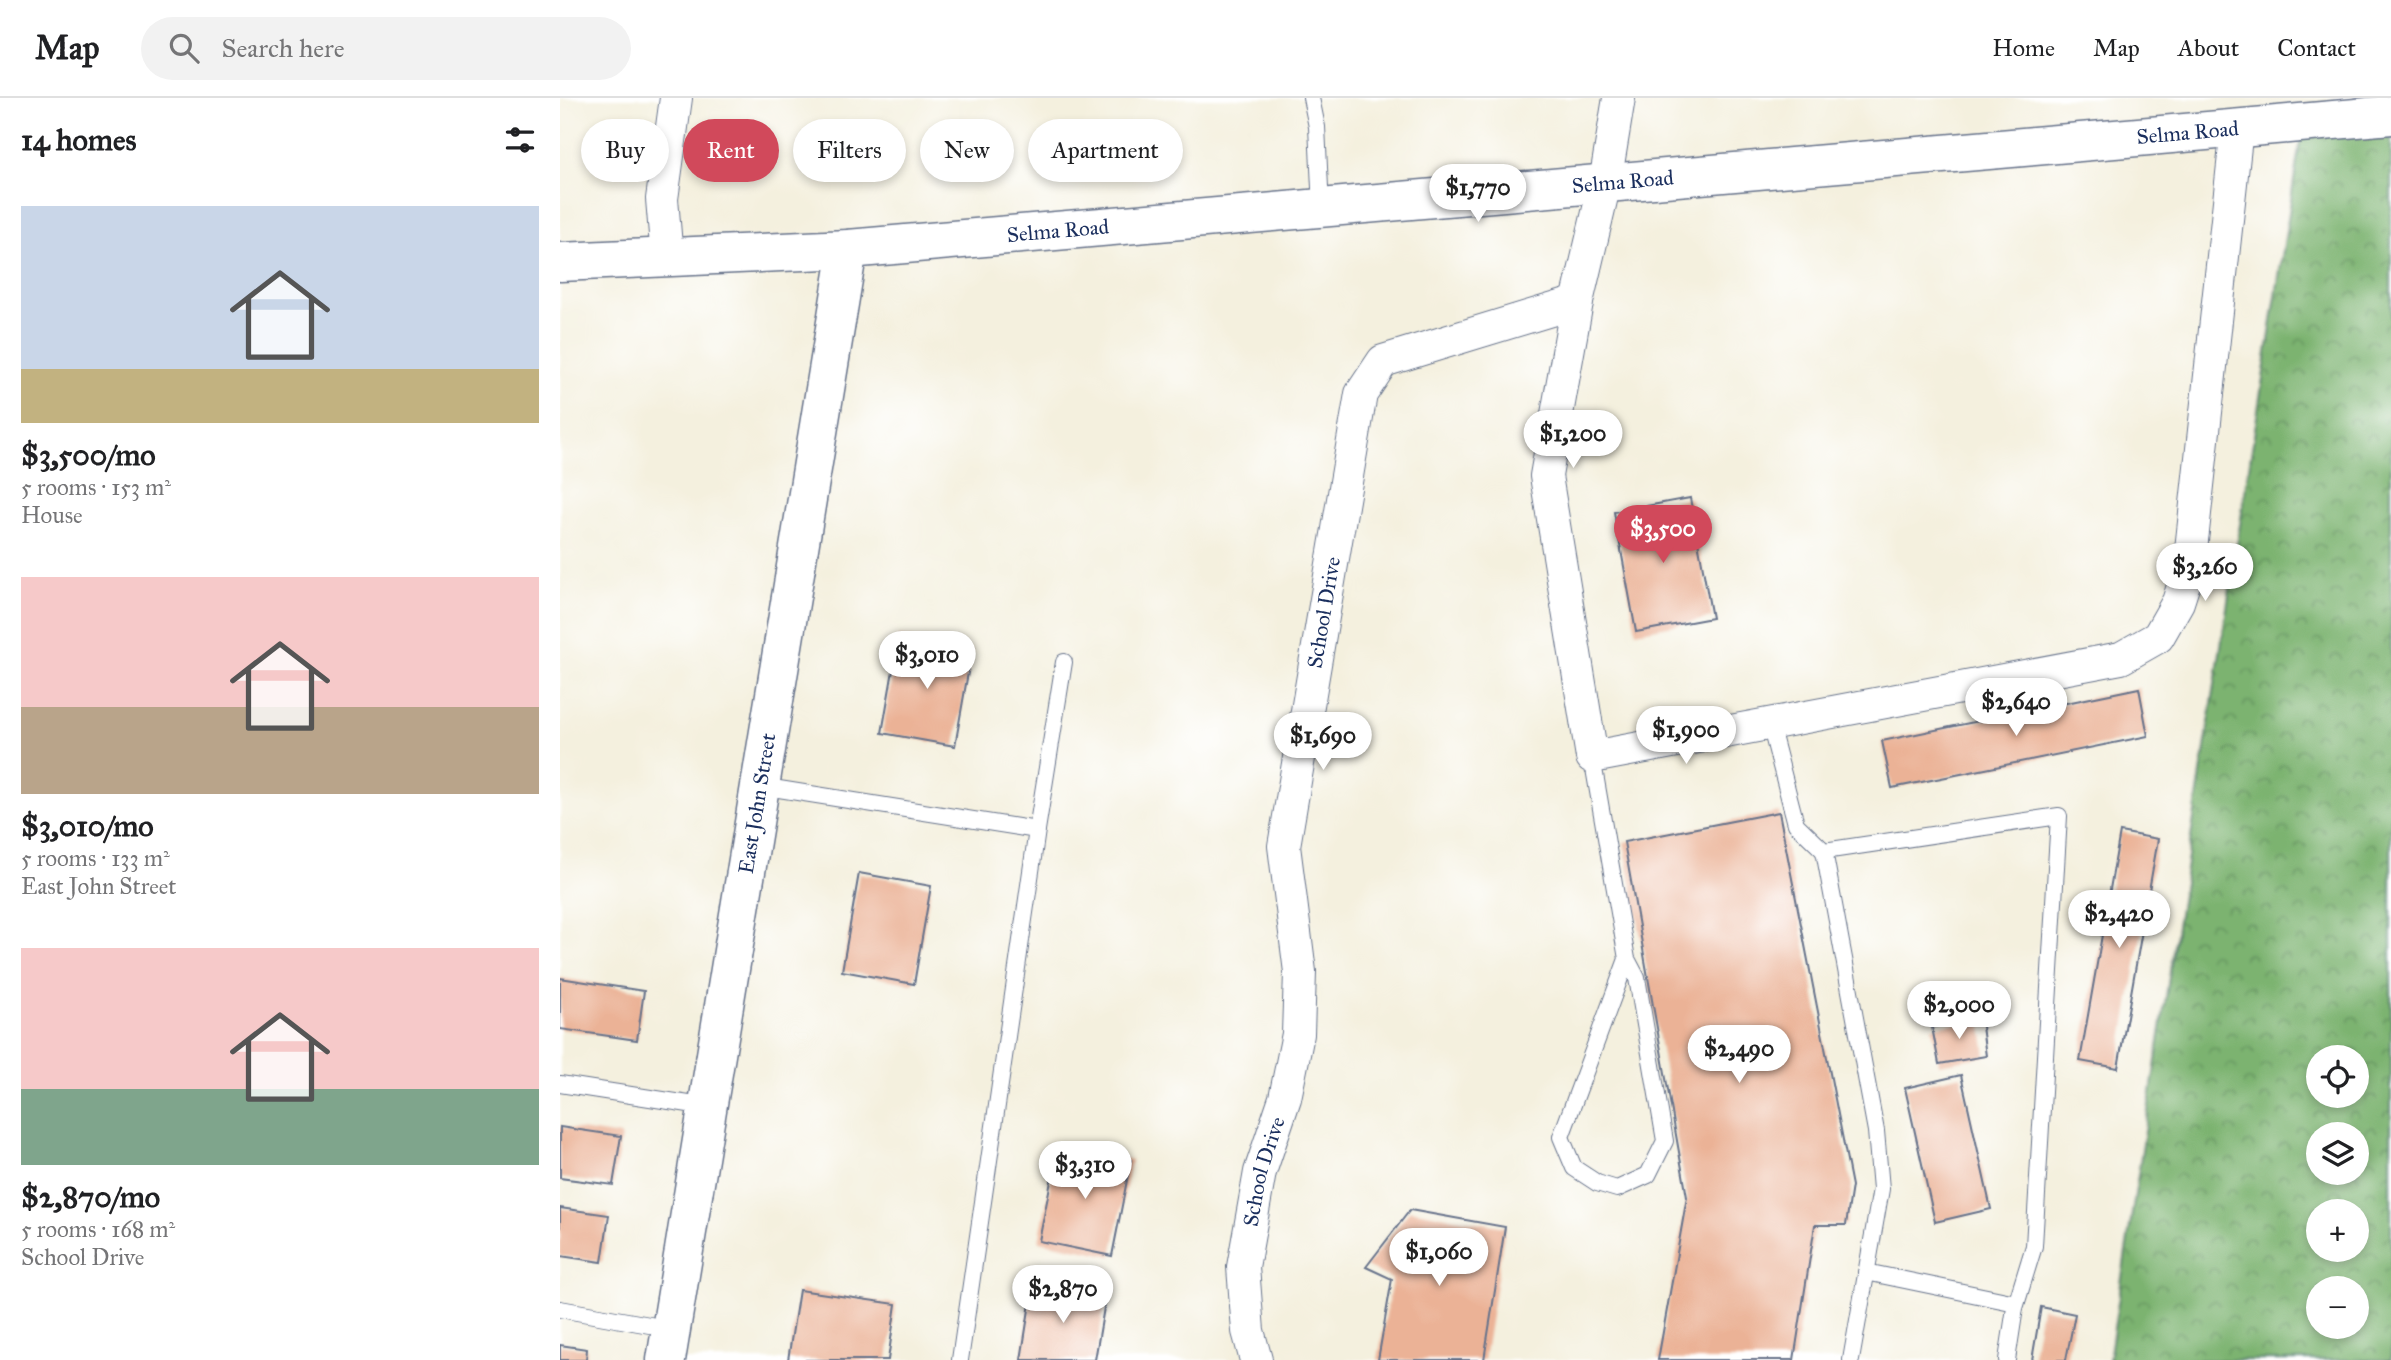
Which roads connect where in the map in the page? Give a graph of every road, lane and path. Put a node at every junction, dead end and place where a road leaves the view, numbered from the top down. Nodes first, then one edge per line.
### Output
1 (676, 98) edge
2 (1311, 98) edge
3 (1619, 98) edge
4 (2391, 115) edge
5 (2237, 128) junction
6 (1605, 183) junction
7 (1321, 208) junction
8 (848, 249) junction
9 (667, 258) junction
10 (560, 262) edge
11 (1577, 302) junction
12 (1064, 662) dead end
13 (1770, 724) junction
14 (1592, 757) junction
15 (760, 786) junction
16 (1037, 831) junction
17 (1824, 851) junction
18 (1627, 959) junction
19 (560, 1084) edge
20 (708, 1107) junction
21 (1866, 1272) junction
22 (2016, 1303) junction
23 (560, 1309) edge
24 (669, 1345) edge
25 (960, 1360) edge
26 (1256, 1360) edge
27 (1851, 1360) edge
28 (2007, 1360) edge

1 - 9 street
2 - 7 lane
3 - 6 street
4 - 5 street, Selma Road
5 - 6 street, Selma Road
5 - 13 street
6 - 7 street, Selma Road
6 - 11 street
7 - 8 street, Selma Road
8 - 9 street, Selma Road
8 - 15 street, East John Street
9 - 10 street, Selma Road
11 - 14 street
11 - 26 street, School Drive
12 - 16 lane
13 - 14 street
13 - 17 lane
14 - 18 lane
15 - 16 lane
15 - 20 street, East John Street
16 - 25 lane
17 - 21 lane
17 - 22 lane
18 - 18 lane
19 - 20 lane
20 - 24 street, East John Street
21 - 22 lane
21 - 27 lane
22 - 28 lane
23 - 24 lane

